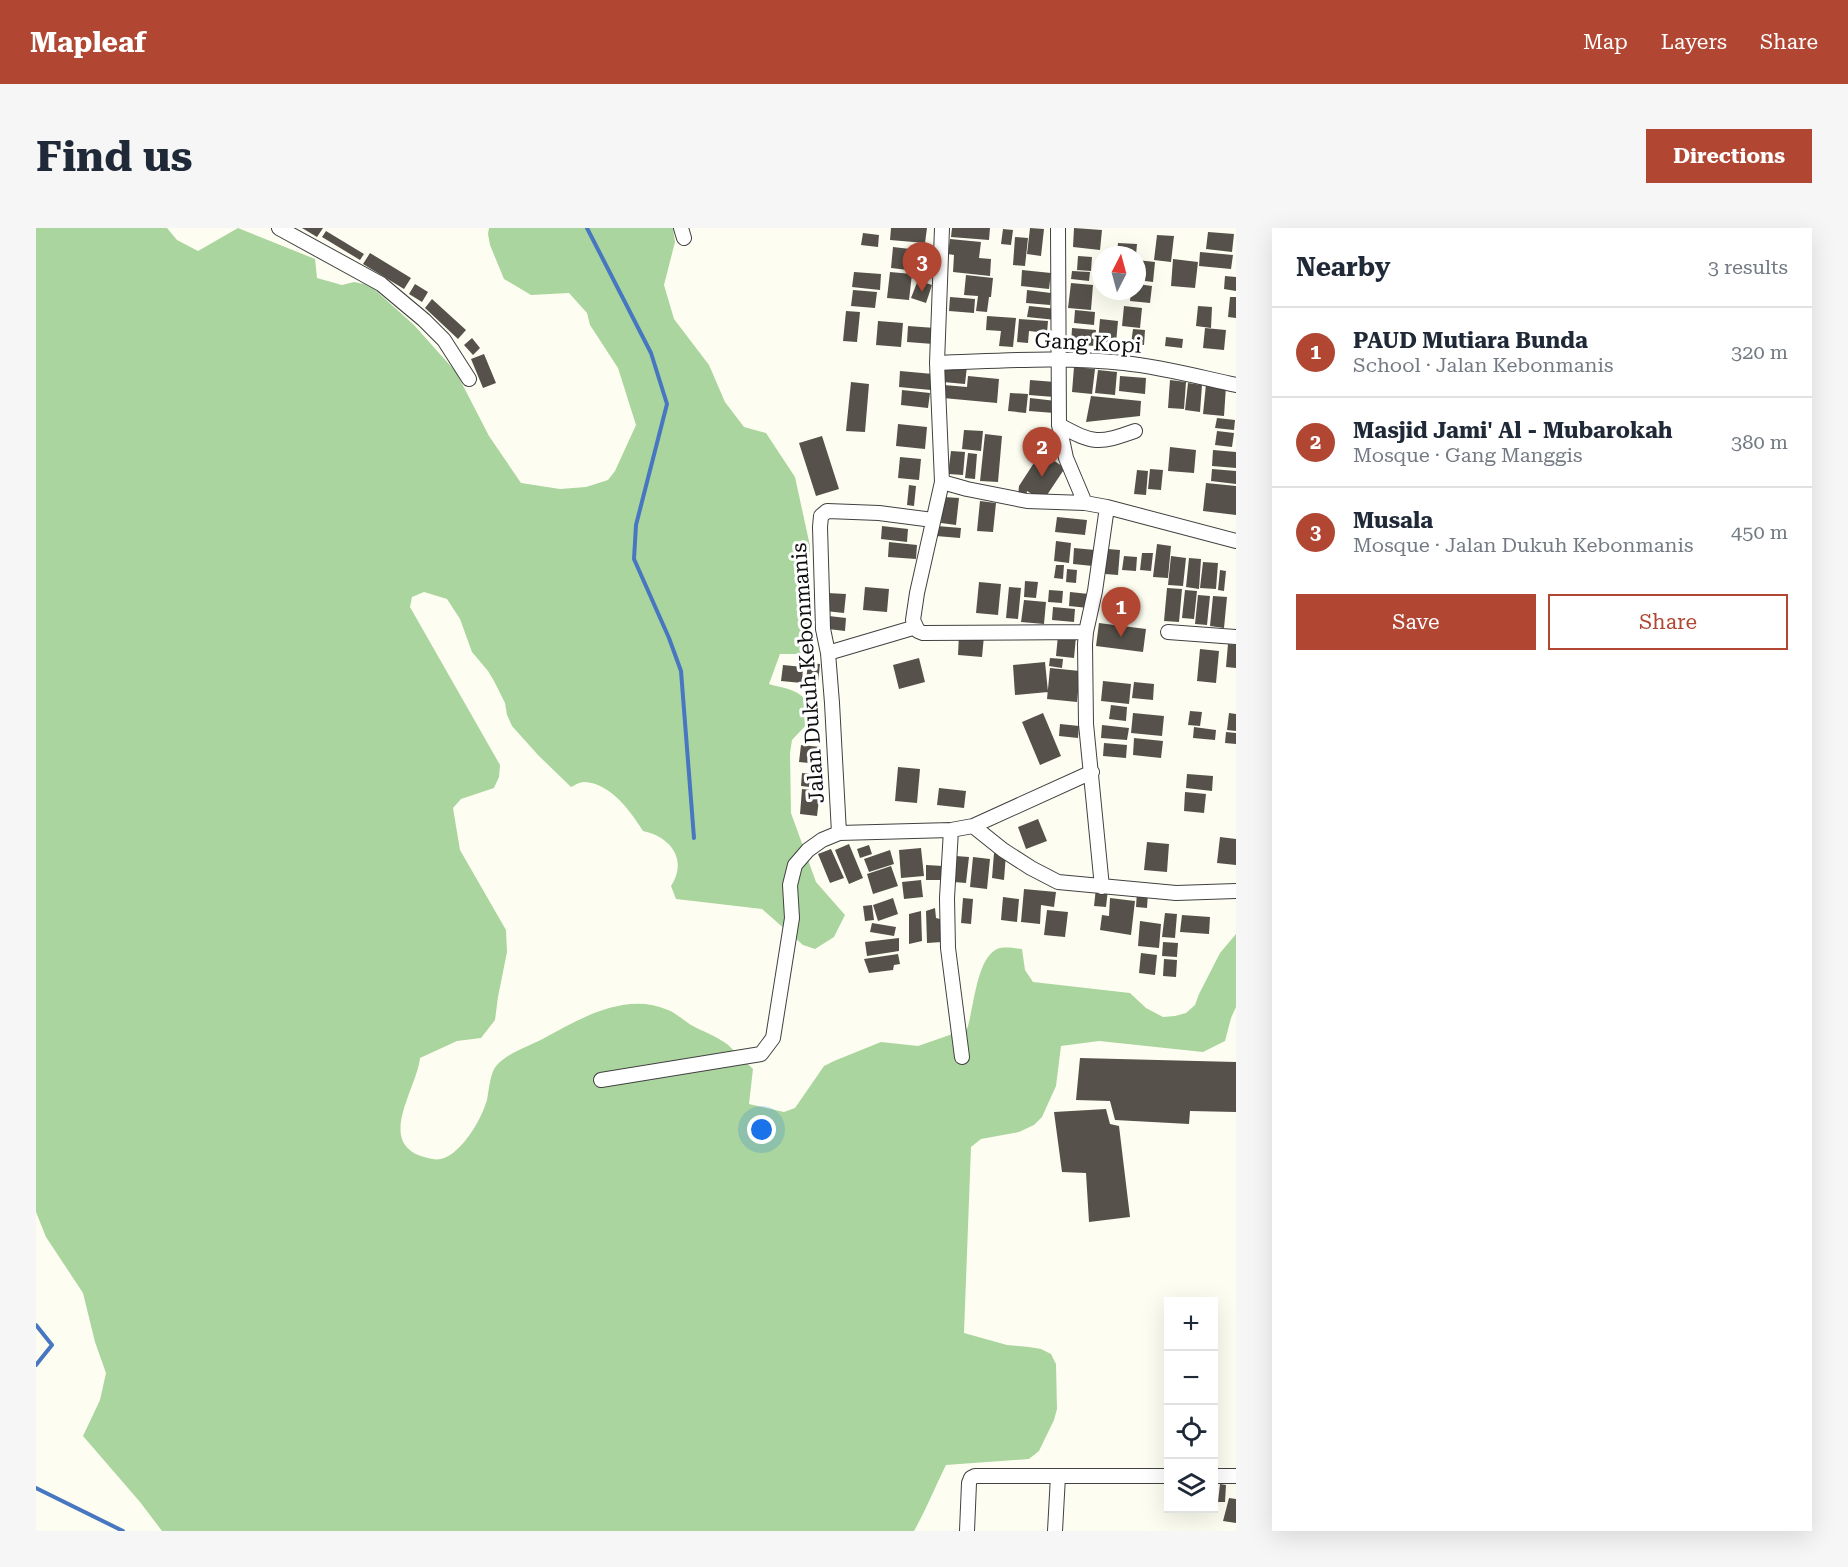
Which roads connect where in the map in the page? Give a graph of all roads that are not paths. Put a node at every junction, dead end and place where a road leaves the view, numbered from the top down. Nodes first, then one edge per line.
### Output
1 (279, 228) edge
2 (942, 228) edge
3 (1058, 228) edge
4 (1058, 360) junction
5 (937, 363) junction
6 (469, 379) dead end
7 (1236, 385) edge
8 (1059, 425) junction
9 (1135, 431) dead end
10 (942, 482) junction
11 (1085, 502) junction
12 (1107, 507) junction
13 (933, 520) junction
14 (1236, 541) edge
15 (916, 627) junction
16 (1086, 632) junction
17 (1168, 633) dead end
18 (1236, 637) edge
19 (828, 652) junction
20 (1092, 772) junction
21 (973, 826) junction
22 (951, 830) junction
23 (840, 832) junction
24 (1102, 887) junction
25 (1236, 891) edge
26 (963, 1057) dead end
27 (601, 1080) dead end
28 (1058, 1476) junction
29 (1164, 1476) edge
30 (1218, 1476) edge
31 (1236, 1476) edge
32 (967, 1531) edge
33 (1055, 1531) edge

1 - 6 street
2 - 5 street
3 - 4 street
4 - 5 street, Gang Kopi
4 - 7 street, Gang Kopi
4 - 8 street
5 - 10 street
8 - 9 street
8 - 11 street
10 - 11 street
10 - 13 street
11 - 12 street
12 - 14 street
12 - 16 street
13 - 15 street
13 - 19 street, Jalan Dukuh Kebonmanis
15 - 16 street
15 - 19 street
16 - 20 street
17 - 18 street
19 - 23 street, Jalan Dukuh Kebonmanis
20 - 21 street
20 - 24 street
21 - 22 street
21 - 24 street
22 - 23 street
22 - 26 street
23 - 27 street
24 - 25 street
28 - 29 street
28 - 32 street
28 - 33 street
30 - 31 street

